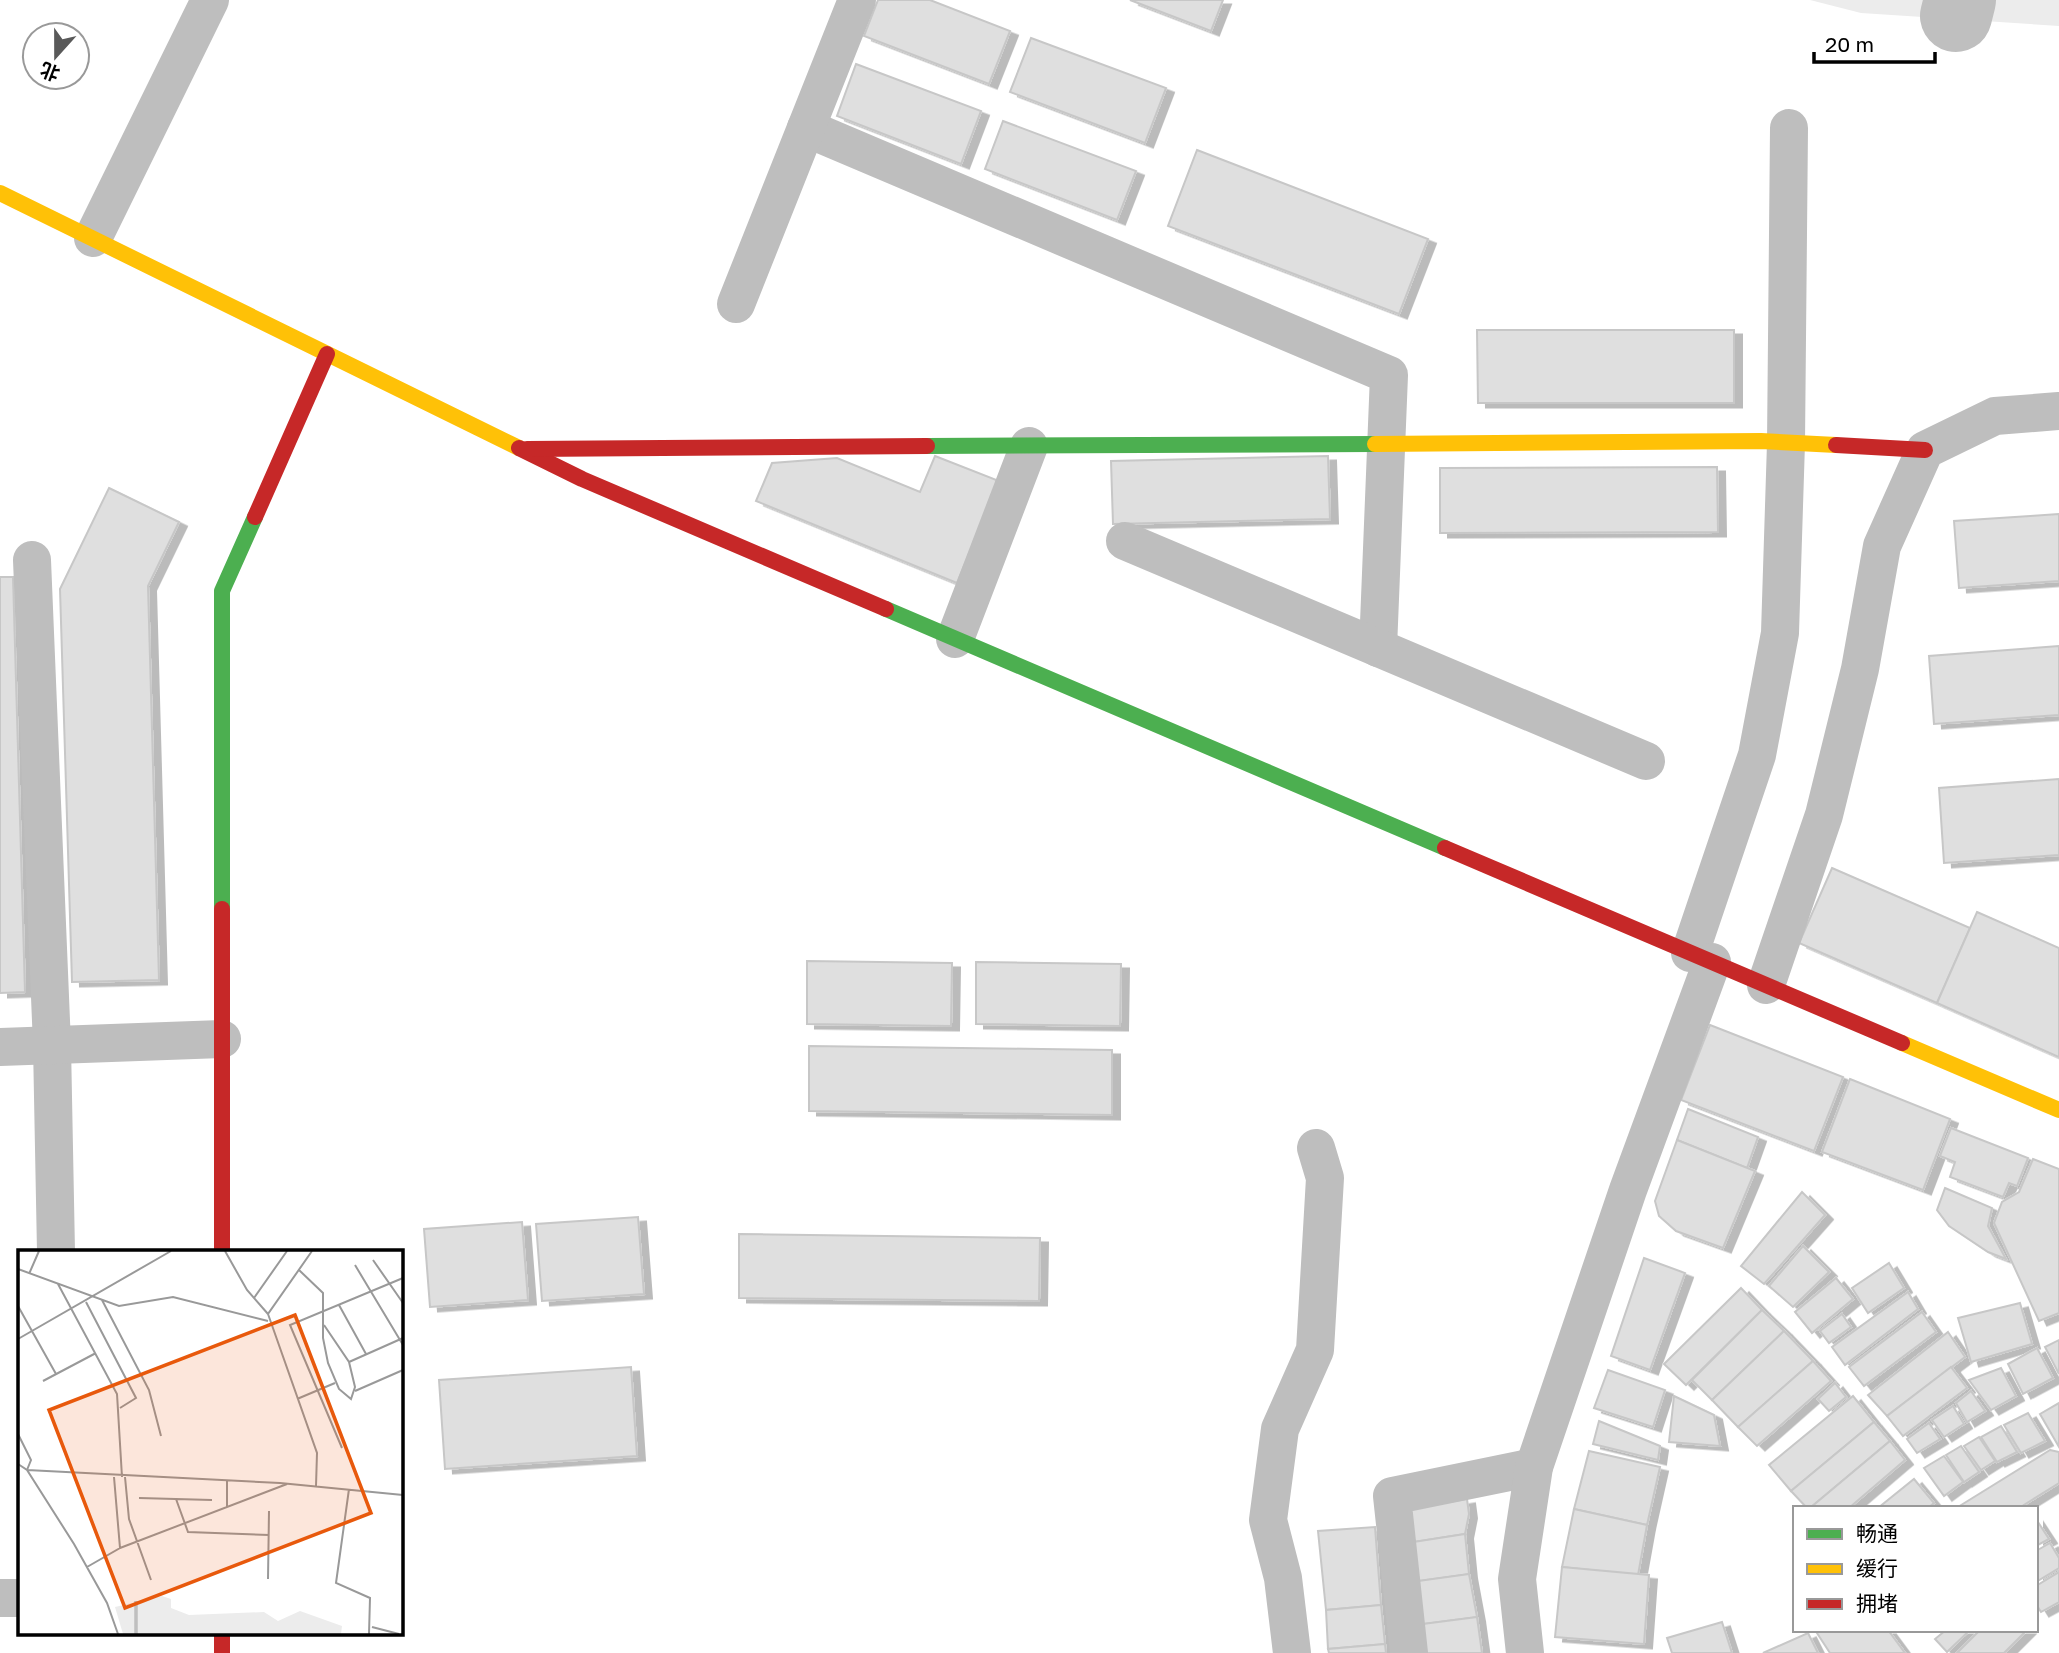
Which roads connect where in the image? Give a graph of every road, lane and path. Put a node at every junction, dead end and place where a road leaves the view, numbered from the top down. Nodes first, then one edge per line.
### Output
1 (210, 0) edge
2 (857, 0) edge
3 (806, 128) junction
4 (1789, 128) dead end
5 (0, 192) edge
6 (93, 238) junction
7 (736, 304) dead end
8 (327, 354) junction
9 (2059, 411) edge
10 (1388, 443) junction
11 (1786, 443) junction
12 (1029, 446) junction
13 (520, 449) junction
14 (1925, 450) junction
15 (1125, 541) dead end
16 (32, 560) dead end
17 (955, 639) junction
18 (1378, 648) junction
19 (1646, 761) dead end
20 (1701, 957) junction
21 (1766, 985) junction
22 (222, 1039) junction
23 (52, 1045) junction
24 (0, 1047) edge
25 (2059, 1110) edge
26 (1316, 1148) dead end
27 (56, 1250) edge
28 (222, 1250) edge
29 (1534, 1467) junction
30 (0, 1598) edge
31 (18, 1598) edge
32 (1292, 1653) edge
33 (1409, 1653) edge
34 (1525, 1653) edge

1 - 6 street
2 - 3 street
3 - 7 street
3 - 10 street
4 - 11 street
5 - 6 street
6 - 8 street
8 - 13 street
8 - 22 street
9 - 14 street
10 - 11 street
10 - 12 street
10 - 18 street
11 - 14 street
11 - 20 street
12 - 13 street
12 - 17 street
13 - 17 street
14 - 21 street
15 - 18 street
16 - 23 street
17 - 20 street
18 - 19 street
20 - 21 street
20 - 29 street
21 - 25 street
22 - 23 street
22 - 28 street
23 - 24 street
23 - 27 street
26 - 32 street
29 - 33 street
29 - 34 street
30 - 31 street

